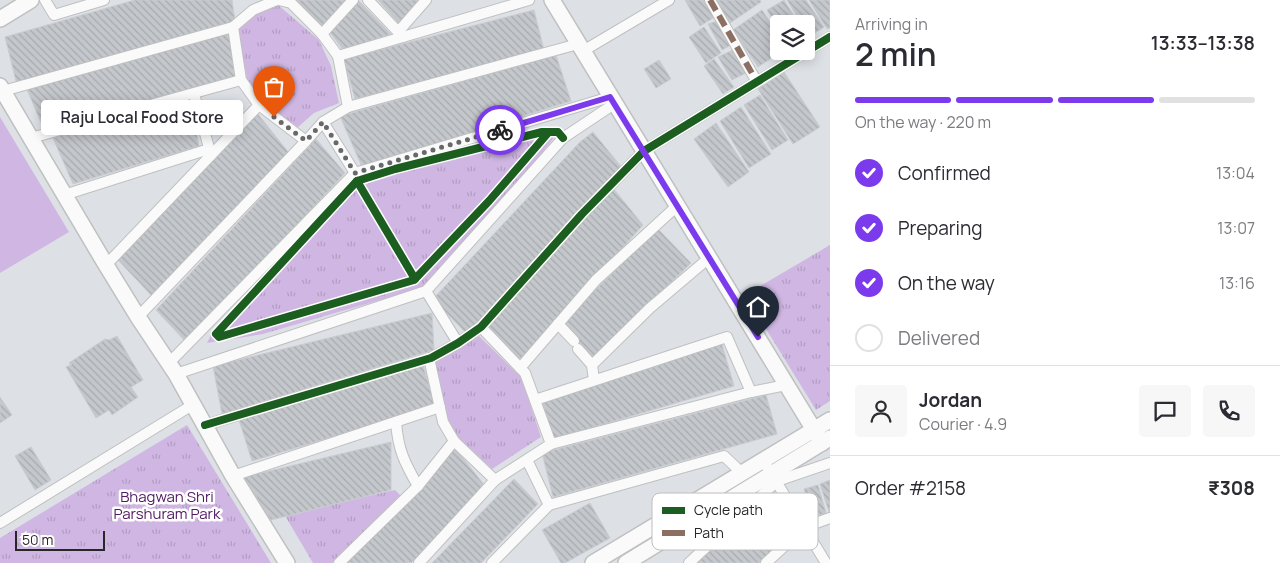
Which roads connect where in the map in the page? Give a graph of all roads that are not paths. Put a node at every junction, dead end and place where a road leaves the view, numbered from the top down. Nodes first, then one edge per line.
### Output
1 (31, 0) edge
2 (45, 0) edge
3 (104, 0) edge
4 (247, 0) edge
5 (278, 0) edge
6 (353, 0) edge
7 (368, 0) edge
8 (426, 0) edge
9 (529, 0) edge
10 (552, 0) edge
11 (669, 0) edge
12 (710, 0) edge
13 (253, 10) junction
14 (0, 19) edge
15 (233, 27) junction
16 (322, 34) junction
17 (401, 34) junction
18 (830, 37) edge
19 (580, 47) junction
20 (338, 56) junction
21 (241, 80) junction
22 (757, 82) junction
23 (1, 88) edge
24 (194, 94) junction
25 (612, 101) junction
26 (259, 105) junction
27 (348, 107) junction
28 (323, 122) junction
29 (31, 138) junction
30 (306, 141) junction
31 (644, 151) junction
32 (210, 152) junction
33 (355, 173) junction
34 (64, 194) junction
35 (677, 206) junction
36 (710, 258) junction
37 (106, 265) junction
38 (426, 291) junction
39 (138, 317) junction
40 (558, 324) junction
41 (481, 327) junction
42 (458, 343) junction
43 (429, 358) junction
44 (592, 365) junction
45 (173, 368) junction
46 (520, 368) junction
47 (594, 380) junction
48 (786, 385) junction
49 (751, 392) junction
50 (535, 400) junction
51 (194, 404) junction
52 (440, 407) junction
53 (830, 420) edge
54 (396, 422) junction
55 (205, 425) junction
56 (814, 430) junction
57 (454, 441) junction
58 (826, 441) edge
59 (551, 444) junction
60 (527, 460) junction
61 (830, 463) edge
62 (771, 472) junction
63 (742, 473) junction
64 (233, 476) junction
65 (495, 480) junction
66 (418, 486) junction
67 (709, 493) edge
68 (738, 493) edge
69 (752, 493) edge
70 (784, 493) edge
71 (549, 505) junction
72 (830, 518) edge
73 (818, 522) edge
74 (0, 523) edge
75 (652, 527) edge
76 (652, 547) edge
77 (818, 549) edge
78 (702, 550) edge
79 (780, 550) edge
80 (287, 563) edge
81 (339, 563) edge
82 (420, 563) edge
83 (492, 563) edge
84 (593, 563) edge
85 (626, 563) edge
86 (690, 563) edge
87 (766, 563) edge
88 (826, 563) edge

1 - 14 street
2 - 3 street
4 - 13 street
5 - 13 street
5 - 16 street
6 - 16 street
7 - 17 street
8 - 17 street
9 - 17 street
10 - 19 street
11 - 19 street
12 - 22 street
13 - 15 street
15 - 21 street
15 - 23 street
16 - 20 street
17 - 20 street
18 - 22 street
19 - 25 street
19 - 27 street
20 - 27 street
21 - 24 street
21 - 26 street
22 - 31 street
23 - 29 street
24 - 29 street
24 - 32 street
25 - 31 street
25 - 33 street
25 - 38 street
26 - 30 street
26 - 32 street
27 - 28 street
28 - 30 street
28 - 33 street
29 - 34 street
30 - 39 street
31 - 35 street
31 - 41 street
32 - 34 street
32 - 37 street
33 - 45 street
34 - 37 street
35 - 36 street
35 - 40 street
36 - 44 street
36 - 48 street
37 - 39 street
38 - 42 street
38 - 45 street
39 - 45 street
40 - 44 street
40 - 46 street
41 - 42 street
41 - 46 street
42 - 43 street
43 - 52 street
43 - 55 street
44 - 47 street
45 - 51 street
46 - 50 street
47 - 49 street
47 - 50 street
48 - 49 street
48 - 56 street
49 - 59 street
50 - 59 street
51 - 55 street
51 - 74 street
52 - 54 street
52 - 57 street
53 - 56 street
54 - 64 street
54 - 66 street
55 - 64 street
56 - 58 street
56 - 62 street
57 - 65 street
57 - 66 street
58 - 62 street
59 - 60 street
60 - 65 street
60 - 71 street
61 - 62 street
62 - 63 street
62 - 68 street
62 - 69 street
62 - 70 street
63 - 67 street
63 - 71 street
64 - 80 street
65 - 82 street
66 - 81 street
71 - 83 street
72 - 73 street
75 - 84 street
76 - 85 street
77 - 88 street
78 - 86 street
79 - 87 street

